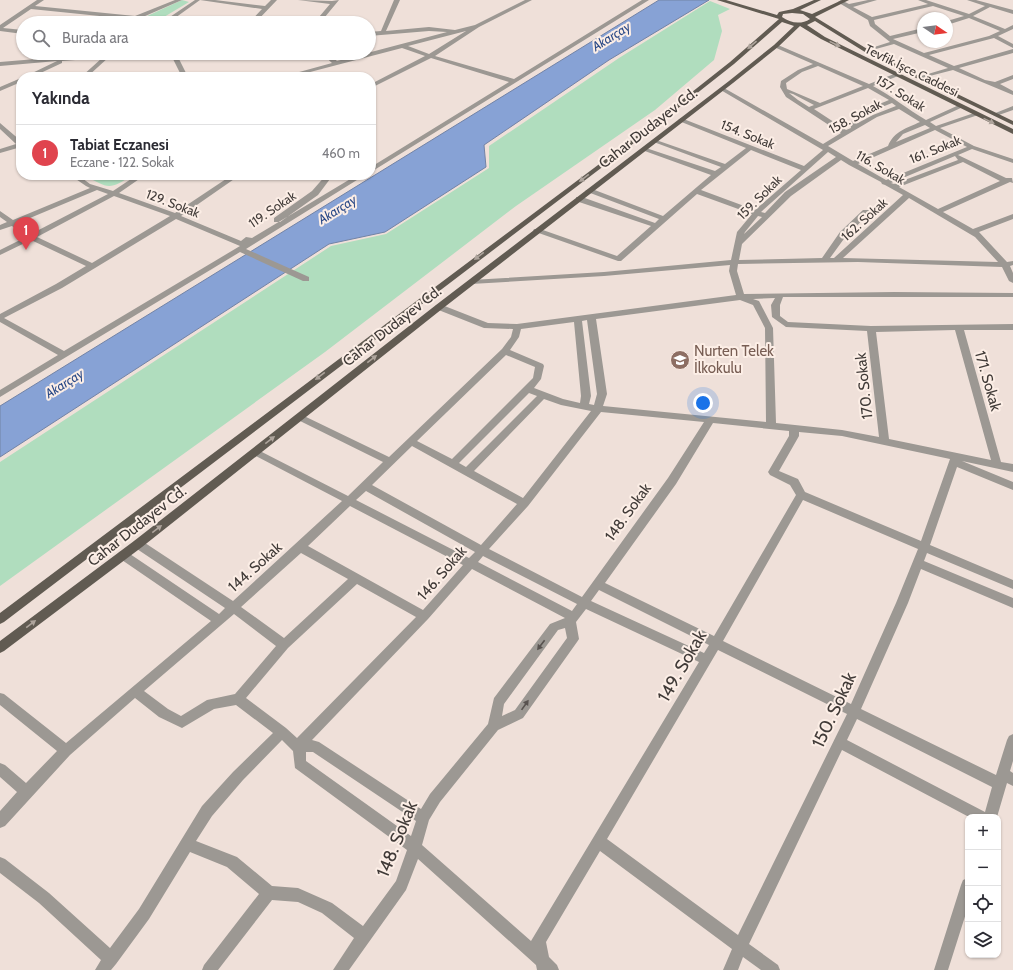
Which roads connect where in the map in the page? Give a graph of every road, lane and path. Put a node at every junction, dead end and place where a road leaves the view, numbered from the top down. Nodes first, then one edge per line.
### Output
1 (41, 0) edge
2 (179, 0) edge
3 (198, 0) edge
4 (203, 0) edge
5 (274, 0) edge
6 (301, 0) edge
7 (397, 0) edge
8 (529, 0) edge
9 (646, 0) edge
10 (720, 0) edge
11 (736, 0) edge
12 (818, 0) edge
13 (874, 0) edge
14 (921, 0) edge
15 (974, 0) edge
16 (844, 1) edge
17 (335, 2) edge
18 (934, 4) junction
19 (762, 6) dead end
20 (849, 6) junction
21 (989, 6) junction
22 (30, 7) junction
23 (267, 8) junction
24 (776, 8) dead end
25 (792, 11) junction
26 (1013, 12) edge
27 (16, 16) edge
28 (16, 16) edge
29 (116, 16) edge
30 (140, 16) edge
31 (174, 16) edge
32 (259, 16) edge
33 (323, 16) edge
34 (969, 16) junction
35 (813, 17) junction
36 (780, 19) junction
37 (871, 19) junction
38 (0, 21) edge
39 (953, 21) edge
40 (7, 22) junction
41 (800, 24) junction
42 (477, 26) junction
43 (1013, 27) edge
44 (0, 28) edge
45 (1003, 30) junction
46 (16, 31) edge
47 (917, 31) edge
48 (383, 32) junction
49 (457, 32) junction
50 (376, 33) edge
51 (993, 35) junction
52 (888, 38) junction
53 (894, 42) junction
54 (403, 46) junction
55 (776, 46) junction
56 (1013, 46) edge
57 (867, 51) junction
58 (1013, 51) edge
59 (376, 53) edge
60 (923, 55) junction
61 (430, 56) junction
62 (54, 60) edge
63 (65, 60) edge
64 (103, 60) edge
65 (176, 60) edge
66 (332, 60) edge
67 (351, 60) edge
68 (42, 61) joint
69 (0, 64) edge
70 (336, 64) junction
71 (818, 64) junction
72 (953, 68) junction
73 (43, 72) edge
74 (90, 72) edge
75 (182, 72) edge
76 (304, 72) edge
77 (896, 75) junction
78 (1013, 77) edge
79 (920, 78) junction
80 (513, 81) junction
81 (16, 82) edge
82 (376, 83) edge
83 (995, 84) junction
84 (867, 85) junction
85 (0, 89) edge
86 (722, 89) junction
87 (785, 90) junction
88 (1013, 93) edge
89 (893, 101) junction
90 (820, 105) junction
91 (961, 106) junction
92 (900, 107) junction
93 (1013, 108) edge
94 (809, 110) junction
95 (976, 114) junction
96 (996, 114) junction
97 (1013, 115) edge
98 (1004, 119) junction
99 (682, 120) junction
100 (925, 121) junction
101 (1013, 123) edge
102 (0, 125) edge
103 (854, 128) junction
104 (935, 128) junction
105 (1013, 132) edge
106 (846, 133) junction
107 (16, 140) edge
108 (654, 141) junction
109 (16, 146) edge
110 (891, 147) junction
111 (972, 147) junction
112 (750, 148) junction
113 (825, 148) junction
114 (644, 149) junction
115 (0, 151) edge
116 (953, 154) junction
117 (840, 157) junction
118 (963, 160) junction
119 (1013, 161) edge
120 (852, 164) junction
121 (726, 166) junction
122 (376, 167) edge
123 (805, 169) junction
124 (716, 174) junction
125 (80, 180) edge
126 (134, 180) edge
127 (230, 180) edge
128 (326, 180) edge
129 (353, 180) edge
130 (1010, 180) edge
131 (884, 182) junction
132 (893, 187) junction
133 (97, 188) junction
134 (589, 191) junction
135 (696, 191) junction
136 (113, 194) junction
137 (907, 196) junction
138 (579, 199) junction
139 (757, 212) junction
140 (866, 212) dead end
141 (937, 212) junction
142 (0, 213) edge
143 (176, 216) junction
144 (766, 216) junction
145 (1013, 216) edge
146 (665, 219) junction
147 (12, 223) junction
148 (657, 226) junction
149 (0, 228) edge
150 (537, 231) junction
151 (973, 232) junction
152 (31, 237) junction
153 (739, 243) junction
154 (241, 246) junction
155 (0, 253) edge
156 (618, 259) junction
157 (824, 260) junction
158 (836, 260) junction
159 (735, 262) junction
160 (1009, 264) edge
161 (92, 266) junction
162 (620, 272) junction
163 (306, 279) dead end
164 (1013, 281) edge
165 (471, 282) junction
166 (781, 295) junction
167 (1013, 295) edge
168 (742, 297) junction
169 (439, 307) junction
170 (592, 316) junction
171 (0, 318) edge
172 (578, 318) junction
173 (517, 326) junction
174 (1013, 327) edge
175 (871, 328) junction
176 (959, 328) junction
177 (505, 351) junction
178 (64, 355) junction
179 (528, 389) junction
180 (0, 394) edge
181 (543, 395) junction
182 (584, 407) junction
183 (598, 410) junction
184 (299, 417) junction
185 (710, 420) junction
186 (771, 427) junction
187 (794, 429) junction
188 (884, 440) junction
189 (410, 441) junction
190 (255, 452) junction
191 (955, 460) junction
192 (389, 461) junction
193 (453, 464) junction
194 (998, 465) junction
195 (1013, 468) edge
196 (467, 472) junction
197 (365, 486) junction
198 (1013, 486) edge
199 (802, 495) junction
200 (350, 501) junction
201 (524, 503) junction
202 (138, 544) junction
203 (300, 547) junction
204 (924, 547) junction
205 (482, 550) junction
206 (123, 555) junction
207 (470, 562) junction
208 (918, 563) junction
209 (356, 578) junction
210 (597, 584) junction
211 (1013, 585) edge
212 (1013, 602) edge
213 (584, 603) junction
214 (234, 608) junction
215 (424, 616) junction
216 (0, 619) edge
217 (572, 619) junction
218 (219, 620) junction
219 (716, 644) junction
220 (284, 645) junction
221 (0, 648) edge
222 (707, 660) junction
223 (135, 691) junction
224 (0, 698) edge
225 (238, 699) junction
226 (853, 711) junction
227 (494, 726) junction
228 (282, 732) junction
229 (1013, 740) edge
230 (840, 742) junction
231 (298, 748) junction
232 (66, 751) junction
233 (0, 769) edge
234 (1005, 779) edge
235 (26, 791) junction
236 (976, 814) edge
237 (991, 814) edge
238 (423, 818) junction
239 (0, 821) edge
240 (598, 841) junction
241 (188, 844) junction
242 (415, 847) junction
243 (0, 864) edge
244 (968, 886) edge
245 (269, 893) junction
246 (364, 936) junction
247 (741, 946) junction
248 (107, 965) edge
249 (546, 968) edge
250 (209, 970) edge
251 (340, 970) edge
252 (730, 970) edge
253 (773, 970) edge
254 (941, 970) edge

1 - 22 street
2 - 30 street
3 - 31 street
4 - 23 street
5 - 23 street
6 - 17 street
7 - 48 street
8 - 42 street
9 - 80 street
10 - 36 main road
11 - 19 main road
12 - 25 main road, Cahar Dudayev Cd.
13 - 20 street
14 - 18 street
15 - 21 street
16 - 20 street
16 - 35 main road, Cahar Dudayev Cd.
17 - 33 street
18 - 34 street
18 - 37 street
20 - 37 street
21 - 26 street
21 - 34 street
22 - 27 street
22 - 29 street
23 - 32 street
24 - 25 main road, Tevfik İşce Caddesi
25 - 35 main road, Tevfik İşce Caddesi
25 - 36 main road, Cahar Dudayev Cd.
28 - 40 street
34 - 39 street
34 - 45 street
35 - 41 main road, Cahar Dudayev Cd.
35 - 57 main road, Tevfik İşce Caddesi
36 - 41 main road
36 -> 216 main road, Cahar Dudayev Cd.
37 - 52 street
38 - 40 street
40 - 44 street
41 - 55 main road, Cahar Dudayev Cd.
41 -> 77 main road, Tevfik İşce Caddesi
42 - 49 street
42 - 61 street
43 - 45 street
44 - 46 street
45 - 51 street
47 - 52 street
48 - 49 street
48 - 50 street
49 - 54 street
51 - 56 street
51 - 60 street
52 - 53 street
53 - 57 street
53 - 60 street
54 - 59 street
54 - 61 street
55 - 71 street, 157. Sokak
55 - 86 main road, Cahar Dudayev Cd.
57 - 79 main road, Tevfik İşce Caddesi
58 - 72 street
60 - 72 street
61 - 80 street
61 - 82 street
62 - 68 street
63 - 73 street
64 - 74 street
65 - 75 street
66 - 70 street
67 - 70 street
68 - 69 street
70 - 76 street
71 - 84 street, 157. Sokak
71 - 87 street
72 - 79 street
72 - 83 street
77 - 84 street
77 - 91 main road, Tevfik İşce Caddesi
78 - 83 street
79 - 96 main road, Tevfik İşce Caddesi
80 - 122 street
81 - 85 street
83 - 88 street
84 - 89 street, 157. Sokak
84 - 90 street
86 - 99 main road, Cahar Dudayev Cd.
86 - 113 street, 116. Sokak
87 - 90 street
87 - 94 street
89 - 92 street, 157. Sokak
89 - 103 street
90 - 94 street
91 - 95 main road, Tevfik İşce Caddesi
91 - 100 street
92 - 100 street, 157. Sokak
92 - 103 street, 158. Sokak
93 - 96 street
94 - 106 street
95 - 104 street
95 -> 105 main road, Tevfik İşce Caddesi
96 - 98 main road, Tevfik İşce Caddesi
97 - 98 street
98 - 101 main road, Tevfik İşce Caddesi
99 - 108 main road, Cahar Dudayev Cd.
99 - 112 street, 154. Sokak
100 - 104 street, 157. Sokak
100 - 110 street
102 - 107 street
103 - 106 street, 158. Sokak
104 - 110 street
104 - 111 street, 157. Sokak
106 - 113 street, 158. Sokak
108 - 114 main road, Cahar Dudayev Cd.
108 - 121 street
109 - 115 street
110 - 120 street
111 - 116 street, 161. Sokak
111 - 119 street, 157. Sokak
112 - 121 street
112 - 123 street, 154. Sokak
113 - 117 street, 116. Sokak
113 - 123 street, 159. Sokak
114 - 124 street
114 - 134 main road, Cahar Dudayev Cd.
116 - 118 street
116 - 131 street, 161. Sokak
117 - 120 street, 116. Sokak
117 - 144 street
118 - 130 street
118 - 132 street
120 - 131 street, 116. Sokak
121 - 124 street
123 - 139 street, 159. Sokak
124 - 135 street
125 - 133 street, 129. Sokak
126 - 136 street
127 - 143 street
128 - 154 street, 119. Sokak
129 - 154 street
130 - 141 street
131 - 132 street, 116. Sokak
132 - 137 street, 116. Sokak
133 - 136 street, 129. Sokak
133 - 147 street
134 - 138 main road, Cahar Dudayev Cd.
134 - 146 street
135 - 139 street
135 - 146 street
136 - 143 street, 129. Sokak
136 - 152 street
137 - 141 street, 116. Sokak
137 - 158 street, 162. Sokak
138 - 148 street
138 - 150 main road, Cahar Dudayev Cd.
139 - 144 street
139 - 153 street, 159. Sokak
140 - 157 street
141 - 151 street, 116. Sokak
142 - 147 street
143 - 154 street, 129. Sokak
143 - 161 street
144 - 153 street
145 - 151 street
146 - 148 street
147 - 149 street
147 - 152 street
148 - 156 street
150 - 156 street
150 - 165 main road, Cahar Dudayev Cd.
151 - 160 street, 116. Sokak
152 - 155 street
152 - 161 street
153 - 159 street, 159. Sokak
154 - 163 street, 129. Sokak
154 - 178 street
156 - 162 street
157 - 158 street
157 - 159 street
158 - 160 street
159 - 162 street
159 - 168 street, 159. Sokak
160 - 164 street, 116. Sokak
161 - 171 street
162 - 165 street
165 - 169 main road, Cahar Dudayev Cd.
166 - 167 street
166 - 168 street
166 - 175 street
168 - 170 street
168 - 186 street
169 - 173 street
184 -> 169 main road, Cahar Dudayev Cd.
170 - 172 street
170 - 183 street
171 - 178 street
172 - 173 street
172 - 182 street
173 - 177 street, 144. Sokak
174 - 176 street
175 - 176 street
175 - 188 street, 170. Sokak
176 - 194 street, 171. Sokak
177 - 179 street
177 - 189 street, 144. Sokak
178 - 180 street
179 - 181 street
179 - 193 street
181 - 182 street
181 - 196 street
182 - 183 street
183 - 185 street
183 - 201 street, 146. Sokak
190 -> 184 main road, Cahar Dudayev Cd.
184 - 192 street
185 - 186 street
185 - 210 street, 148. Sokak
186 - 187 street
187 - 188 street
187 - 199 street
188 - 191 street
189 - 192 street, 144. Sokak
189 - 193 street
190 - 200 street
202 -> 190 main road, Cahar Dudayev Cd.
191 - 194 street
191 - 198 street
191 - 204 street, 150. Sokak
192 - 197 street, 144. Sokak
193 - 196 street
194 - 195 street
196 - 201 street
197 - 200 street, 144. Sokak
197 - 205 street
199 - 204 street
199 - 219 street, 149. Sokak
200 - 203 street, 144. Sokak
200 - 207 street
201 - 205 street, 146. Sokak
202 - 206 main road, Cahar Dudayev Cd.
202 - 214 street
203 - 209 street
203 - 214 street, 144. Sokak
204 - 208 street, 150. Sokak
204 - 211 street
205 - 207 street, 146. Sokak
205 - 213 street
206 - 218 street
221 -> 206 main road, Cahar Dudayev Cd.
207 - 215 street, 146. Sokak
207 - 217 street
208 - 212 street
208 - 226 street, 150. Sokak
209 - 215 street
209 - 220 street
210 - 213 street, 148. Sokak
210 - 219 street
213 - 217 street, 148. Sokak
213 - 222 street
214 - 218 street, 144. Sokak
214 - 220 street
215 - 231 street, 146. Sokak
217 -> 227 street, 148. Sokak
227 -> 217 street, 148. Sokak
218 - 223 street, 144. Sokak
219 - 222 street, 149. Sokak
219 - 226 street
220 - 225 street
222 - 240 street, 149. Sokak
223 - 225 street
223 - 232 street, 144. Sokak
224 - 232 street
225 - 228 street
226 - 230 street, 150. Sokak
226 - 234 street
227 - 238 street, 148. Sokak
228 - 231 street
228 - 241 street
229 - 234 street
230 - 236 street
230 - 247 street, 150. Sokak
231 - 238 street
231 - 242 street
232 - 235 street, 144. Sokak
233 - 235 street
234 - 237 street
235 - 239 street, 144. Sokak
238 - 242 street, 148. Sokak
240 - 247 street
240 - 249 street, 149. Sokak
241 - 245 street
241 - 248 street
242 - 246 street, 148. Sokak
242 - 249 street
243 - 248 street
244 - 254 street
245 - 246 street
245 - 250 street
246 - 251 street, 148. Sokak
247 - 252 street, 150. Sokak
247 - 253 street

